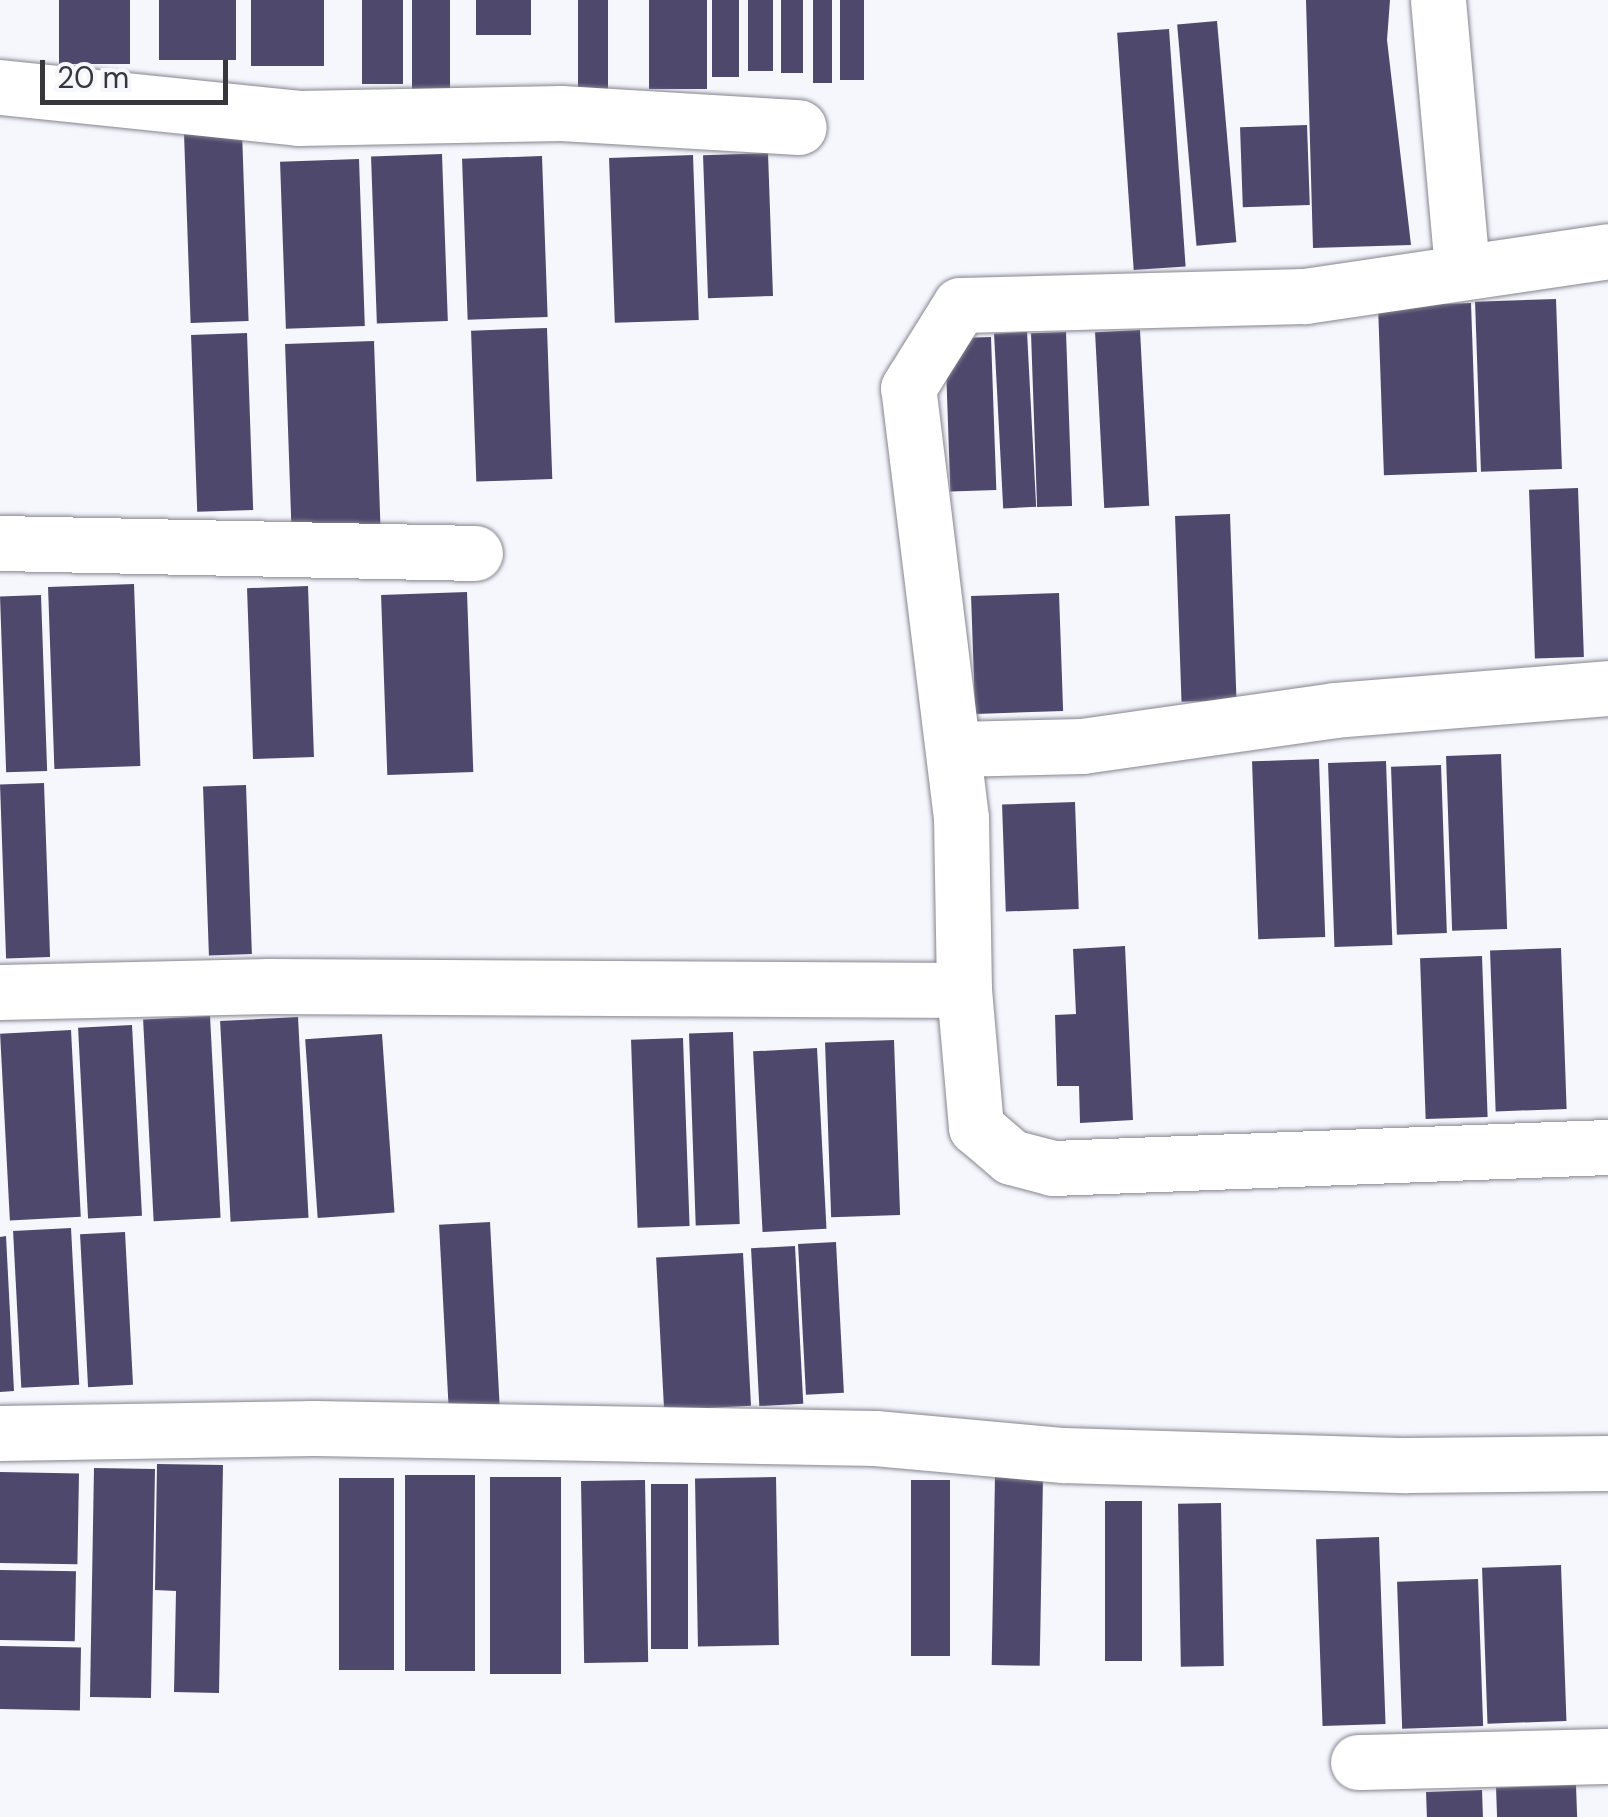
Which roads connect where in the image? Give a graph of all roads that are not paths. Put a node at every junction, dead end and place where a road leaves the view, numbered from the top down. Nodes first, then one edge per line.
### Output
1 (1438, 0) edge
2 (0, 87) edge
3 (800, 127) dead end
4 (1608, 252) edge
5 (1462, 269) junction
6 (0, 543) edge
7 (475, 552) dead end
8 (1608, 688) edge
9 (953, 749) junction
10 (964, 990) junction
11 (0, 992) edge
12 (1608, 1148) edge
13 (0, 1434) edge
14 (1608, 1463) edge
15 (1608, 1756) edge
16 (1358, 1762) dead end

1 - 5 street
2 - 3 street
4 - 5 street
5 - 9 street
6 - 7 street
8 - 9 street
9 - 10 street
10 - 11 street
10 - 12 street
13 - 14 street
15 - 16 street

